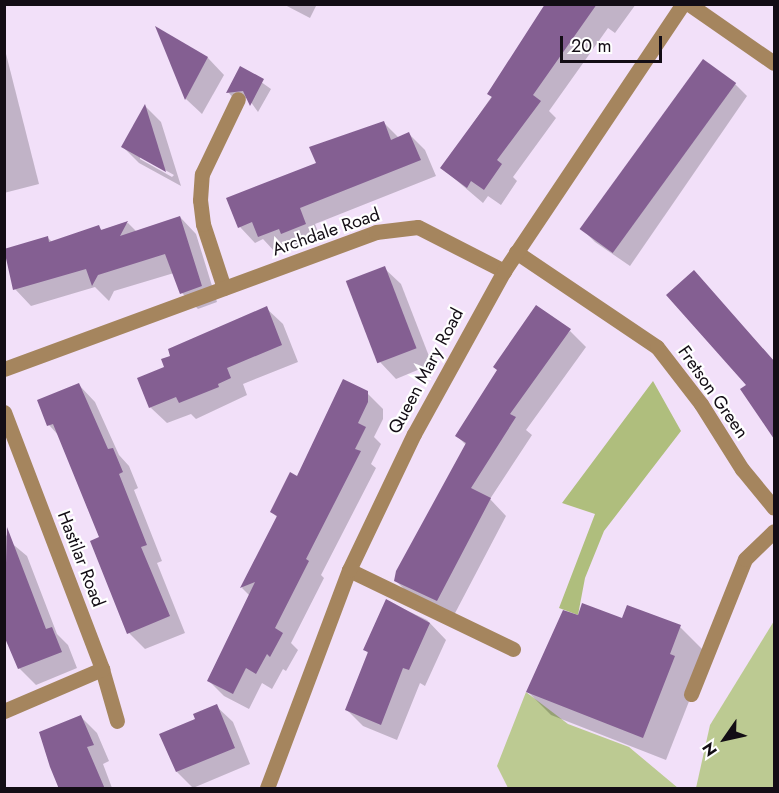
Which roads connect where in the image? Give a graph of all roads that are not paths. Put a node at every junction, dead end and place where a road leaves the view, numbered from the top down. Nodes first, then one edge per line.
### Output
1 (683, 4) edge
2 (689, 4) edge
3 (774, 63) edge
4 (238, 99) dead end
5 (516, 252) junction
6 (504, 271) junction
7 (224, 288) junction
8 (4, 369) edge
9 (4, 412) edge
10 (774, 508) edge
11 (774, 531) edge
12 (349, 570) junction
13 (513, 649) dead end
14 (102, 669) junction
15 (691, 694) dead end
16 (4, 711) edge
17 (117, 721) dead end
18 (267, 789) edge

1 - 5 street, Queen Mary Road
2 - 3 street
4 - 7 street
5 - 6 street, Queen Mary Road
5 - 10 street, Fretson Green
6 - 7 street, Archdale Road
6 - 12 street, Queen Mary Road
7 - 8 street, Archdale Road
9 - 14 street, Hastilar Road
11 - 15 street
12 - 13 street
12 - 18 street, Queen Mary Road
14 - 16 street
14 - 17 street, Hastilar Road

